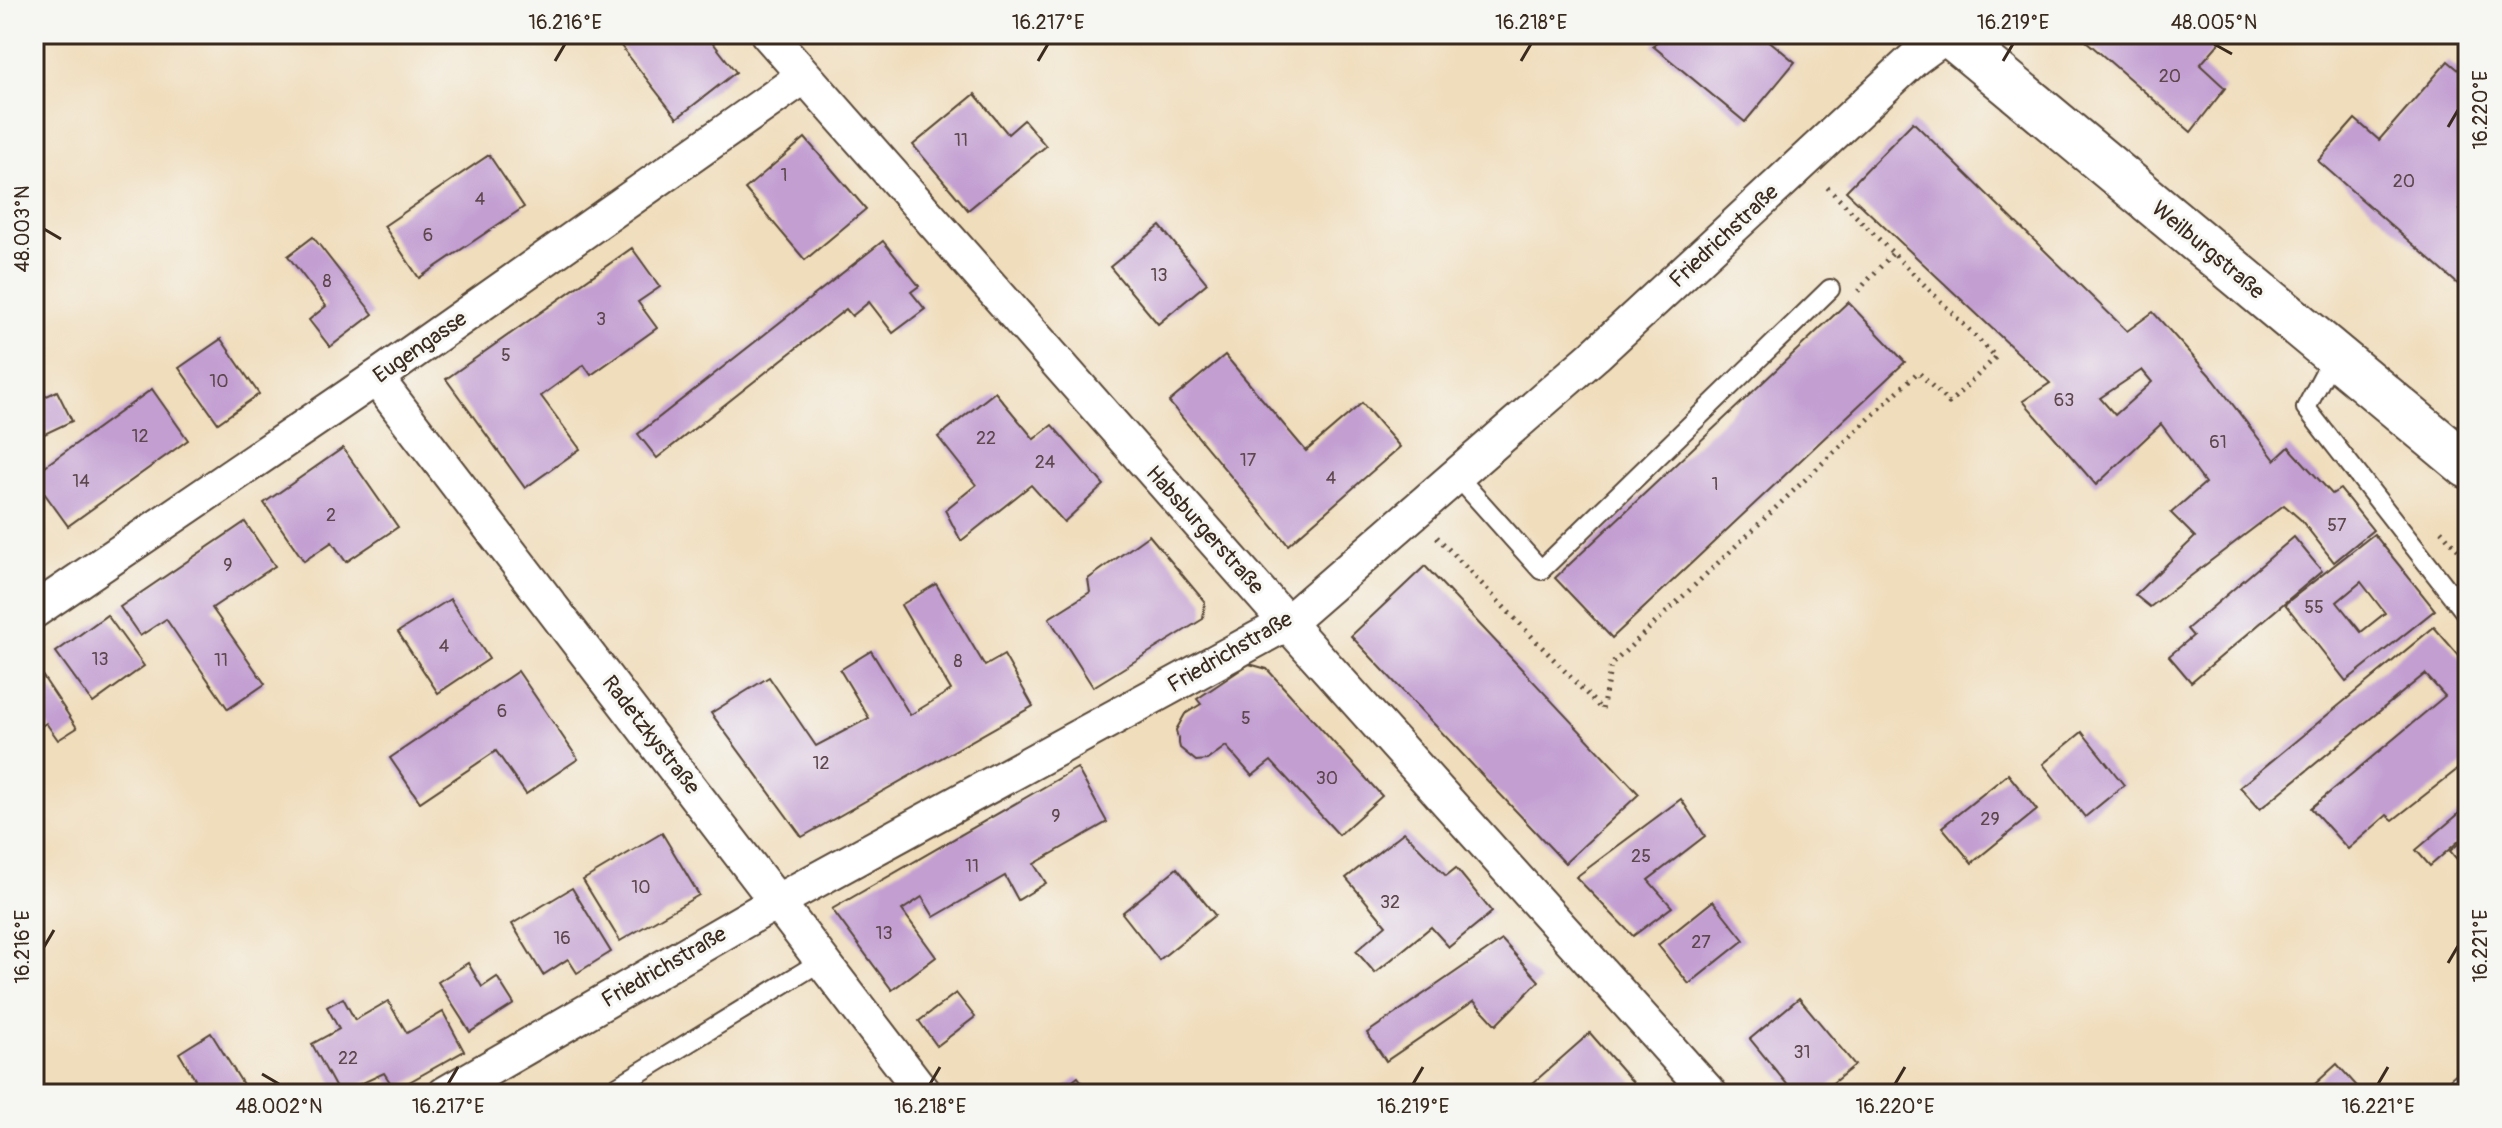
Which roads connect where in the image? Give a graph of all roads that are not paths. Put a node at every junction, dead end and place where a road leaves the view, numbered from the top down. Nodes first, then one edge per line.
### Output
1 (768, 34) edge
2 (1948, 34) edge
3 (803, 77) junction
4 (1830, 289) road end
5 (2334, 355) junction
6 (376, 378) junction
7 (2468, 466) edge
8 (1457, 476) junction
9 (34, 611) edge
10 (2468, 616) edge
11 (1287, 623) junction
12 (778, 901) junction
13 (823, 960) junction
14 (2468, 1087) edge
15 (467, 1089) edge
16 (605, 1094) edge
17 (924, 1094) edge
18 (1710, 1094) edge
19 (2460, 1094) edge

1 - 3 street, Habsburgerstraße
2 - 5 street, Weilburgstraße
2 - 8 street, Friedrichstraße
3 - 6 street, Eugengasse
3 - 11 street, Habsburgerstraße
4 - 8 lane
5 - 7 street, Weilburgstraße
5 - 10 lane
6 - 9 street, Eugengasse
6 - 12 street, Radetzkystraße
8 - 11 street, Friedrichstraße
11 - 12 street, Friedrichstraße
11 - 18 street, Habsburgerstraße
12 - 13 street, Radetzkystraße
12 - 15 street, Friedrichstraße
13 - 16 lane
13 - 17 street, Radetzkystraße
14 - 19 street

